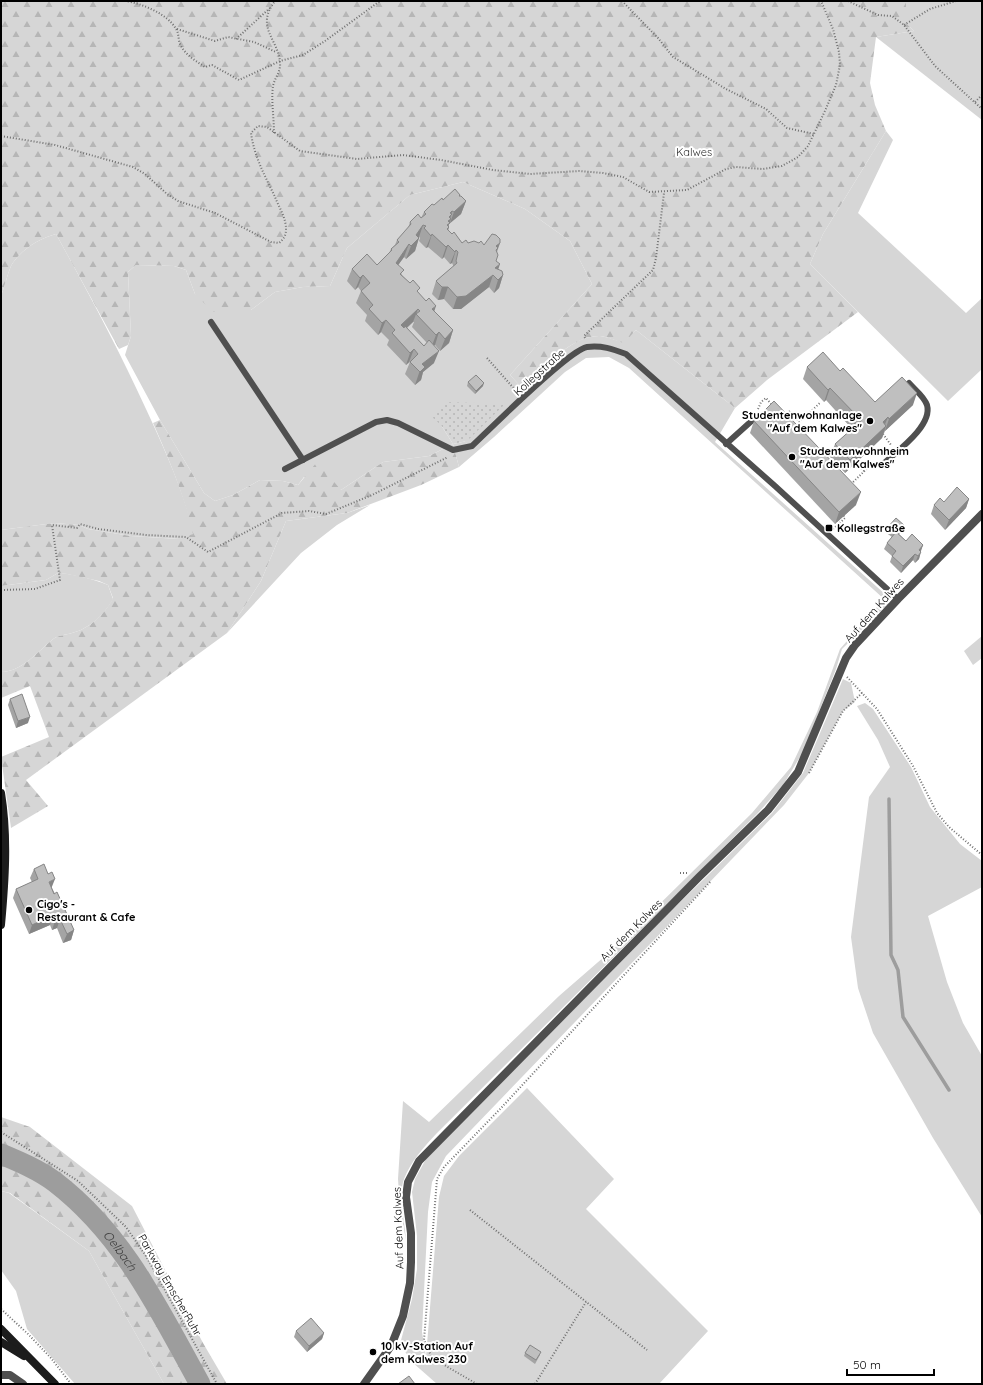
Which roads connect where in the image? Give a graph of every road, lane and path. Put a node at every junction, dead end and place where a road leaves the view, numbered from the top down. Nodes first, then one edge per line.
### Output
1 (125, 1) edge
2 (275, 1) edge
3 (380, 1) edge
4 (622, 1) edge
5 (821, 1) edge
6 (848, 1) edge
7 (956, 1) edge
8 (270, 7) junction
9 (904, 25) junction
10 (177, 29) junction
11 (236, 39) junction
12 (276, 52) junction
13 (280, 61) junction
14 (982, 95) edge
15 (975, 102) junction
16 (982, 109) edge
17 (274, 133) junction
18 (814, 134) junction
19 (1, 136) edge
20 (664, 192) junction
21 (211, 322) dead end
22 (586, 347) junction
23 (487, 358) dead end
24 (909, 384) edge
25 (523, 399) junction
26 (821, 402) dead end
27 (775, 407) edge
28 (756, 417) joint
29 (783, 417) edge
30 (882, 434) edge
31 (726, 444) junction
32 (464, 449) junction
33 (887, 449) dead end
34 (877, 459) dead end
35 (303, 460) junction
36 (857, 464) edge
37 (882, 465) dead end
38 (285, 469) dead end
39 (864, 471) junction
40 (849, 486) edge
41 (842, 513) edge
42 (982, 514) edge
43 (828, 534) junction
44 (1, 590) edge
45 (898, 599) junction
46 (841, 670) junction
47 (862, 693) junction
48 (805, 778) dead end
49 (1, 793) edge
50 (982, 855) edge
51 (712, 879) dead end
52 (1, 925) edge
53 (1, 1132) edge
54 (470, 1210) dead end
55 (586, 1302) junction
56 (1, 1309) edge
57 (1, 1329) edge
58 (1, 1342) edge
59 (647, 1350) dead end
60 (36, 1364) junction
61 (1, 1375) edge
62 (23, 1384) edge
63 (55, 1384) edge
64 (71, 1384) edge
65 (217, 1384) edge
66 (364, 1384) edge
67 (477, 1384) edge
68 (535, 1384) edge

1 - 10 path
2 - 8 path
3 - 13 path
4 - 18 path
5 - 18 path
6 - 9 path
7 - 9 path
8 - 11 path
8 - 12 path
9 - 15 path
10 - 11 path
10 - 13 path
11 - 12 path
12 - 13 path
13 - 17 path
14 - 15 path
15 - 16 path
17 - 19 path
17 - 20 path
18 - 20 path
20 - 22 path
21 - 35 lane
22 - 25 lane, Kollegstraße
22 - 31 lane
23 - 25 path
24 - 37 lane
25 - 32 lane, Kollegstraße
26 - 29 path
27 - 28 path
28 - 31 lane
30 - 33 path
31 - 43 lane
32 - 35 lane
32 - 44 path
34 - 39 path
35 - 38 lane
36 - 39 path
39 - 40 path
41 - 43 path
42 - 45 street, Auf dem Kalwes
43 - 45 lane
45 - 46 street, Auf dem Kalwes
46 - 47 path
46 - 66 street, Auf dem Kalwes
47 - 48 path
47 - 50 path
49 - 52 street
51 - 67 path
53 - 65 path, Parkway EmscherRuhr
54 - 55 path
55 - 59 path
55 - 68 path
56 - 64 path
57 - 60 street
58 - 60 street
60 - 63 street
61 - 62 street

